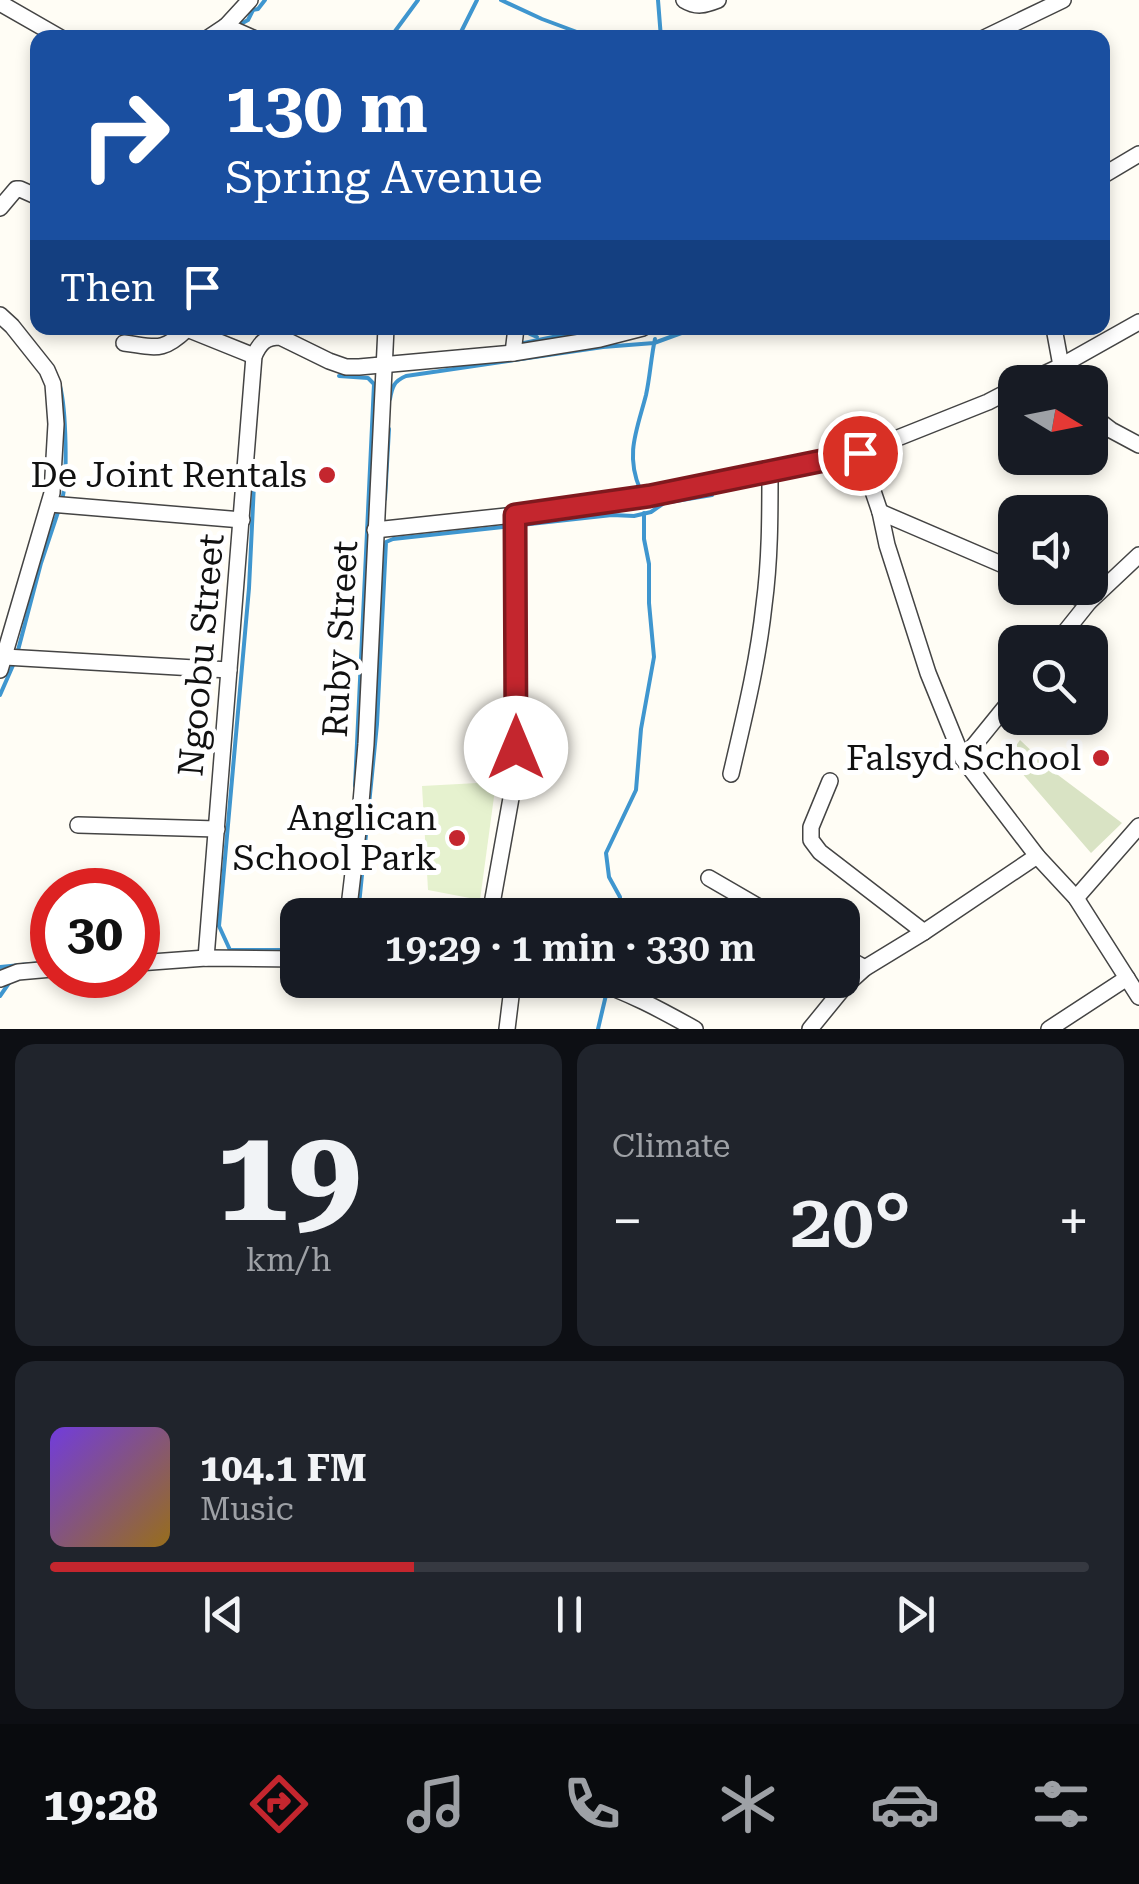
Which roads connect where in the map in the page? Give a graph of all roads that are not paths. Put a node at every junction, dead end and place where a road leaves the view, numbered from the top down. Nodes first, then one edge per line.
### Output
1 (250, 0) edge
2 (684, 0) edge
3 (718, 0) edge
4 (1062, 0) edge
5 (0, 2) edge
6 (226, 26) junction
7 (47, 30) edge
8 (220, 30) edge
9 (235, 30) edge
10 (1000, 30) edge
11 (1139, 154) edge
12 (1110, 171) edge
13 (6, 186) edge
14 (30, 193) edge
15 (0, 208) edge
16 (0, 315) edge
17 (1139, 322) edge
18 (179, 335) edge
19 (204, 335) edge
20 (385, 335) edge
21 (515, 335) edge
22 (613, 335) edge
23 (1055, 335) edge
24 (124, 343) dead end
25 (513, 354) junction
26 (254, 356) junction
27 (1060, 365) edge
28 (1077, 365) edge
29 (382, 366) junction
30 (998, 397) edge
31 (1108, 428) edge
32 (1139, 445) edge
33 (860, 453) junction
34 (770, 472) junction
35 (50, 504) junction
36 (880, 512) junction
37 (515, 515) junction
38 (242, 520) junction
39 (375, 530) junction
40 (1139, 555) edge
41 (998, 563) edge
42 (1108, 584) edge
43 (1086, 605) edge
44 (1070, 625) edge
45 (3, 664) edge
46 (229, 670) junction
47 (998, 716) edge
48 (963, 760) junction
49 (731, 774) dead end
50 (830, 781) dead end
51 (78, 825) dead end
52 (1139, 826) edge
53 (217, 829) junction
54 (1036, 856) junction
55 (708, 878) dead end
56 (350, 898) edge
57 (493, 898) edge
58 (743, 898) edge
59 (1076, 898) junction
60 (924, 932) junction
61 (206, 958) junction
62 (280, 959) edge
63 (160, 961) edge
64 (860, 965) edge
65 (865, 968) junction
66 (30, 971) edge
67 (1126, 978) junction
68 (0, 979) edge
69 (1139, 997) edge
70 (510, 998) edge
71 (638, 998) edge
72 (506, 1029) edge
73 (695, 1029) edge
74 (810, 1029) edge
75 (1049, 1029) edge

1 - 6 street
2 - 3 street
4 - 10 street
5 - 7 street
6 - 8 street
6 - 9 street
11 - 12 street
13 - 14 street
13 - 15 street
16 - 35 street
17 - 28 street
18 - 24 street
19 - 26 street
20 - 29 street, Ruby Street
21 - 25 street
22 - 25 street
23 - 27 street
25 - 29 street
26 - 29 street
26 - 38 street, Ngoobu Street
29 - 39 street, Ruby Street
30 - 33 street
31 - 32 street
33 - 34 street
33 - 36 street
34 - 37 street
34 - 49 street
35 - 38 street
35 - 45 street
36 - 41 street
36 - 48 street
37 - 39 street
37 - 57 street
38 - 46 street, Ngoobu Street
39 - 56 street, Ruby Street
40 - 42 street
43 - 44 street
45 - 46 street
46 - 53 street, Ngoobu Street
47 - 48 street
48 - 54 street
50 - 60 street
51 - 53 street
52 - 59 street
53 - 61 street, Ngoobu Street
54 - 59 street
54 - 60 street
55 - 58 street
59 - 67 street
60 - 65 street
61 - 62 street
61 - 63 street
64 - 65 street
65 - 74 street
66 - 68 street
67 - 69 street
67 - 75 street
70 - 72 street
71 - 73 street

